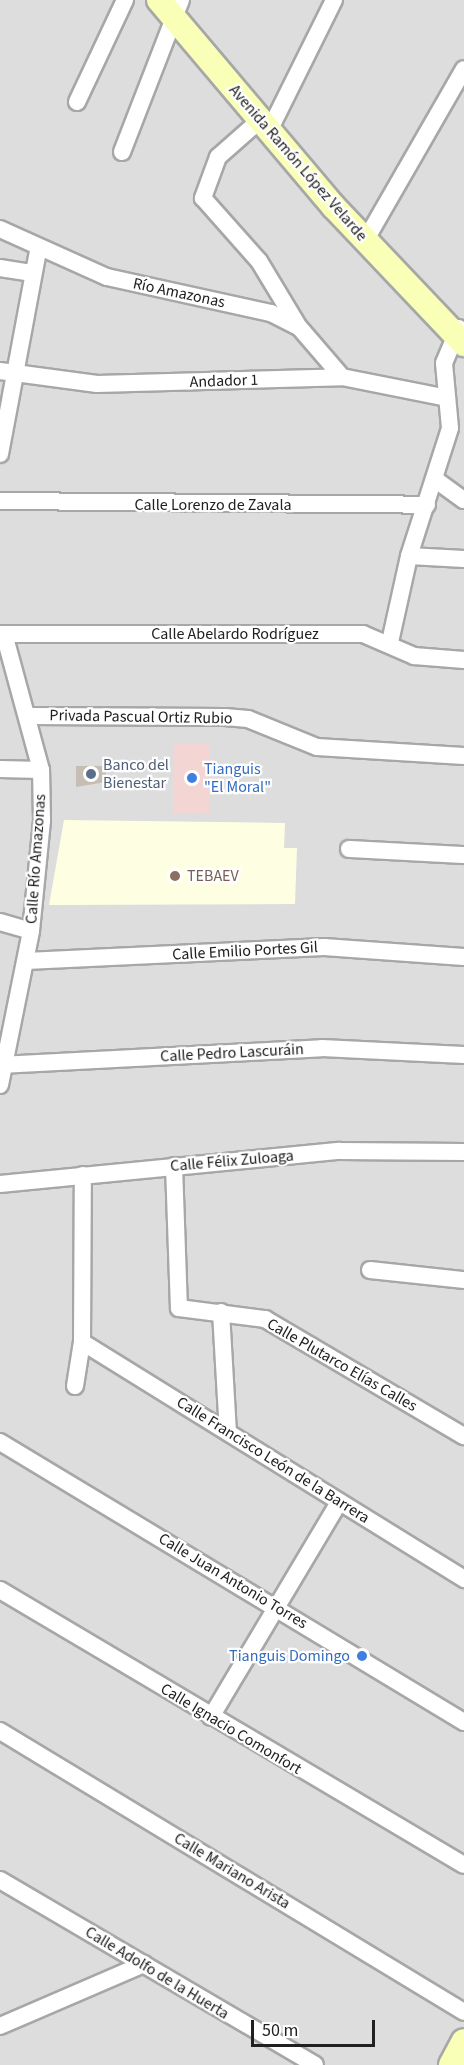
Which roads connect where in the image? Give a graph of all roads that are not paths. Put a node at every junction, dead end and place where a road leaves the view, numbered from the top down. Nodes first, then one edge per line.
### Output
1 (125, 0) edge
2 (334, 0) edge
3 (171, 6) edge
4 (464, 69) edge
5 (77, 102) dead end
6 (265, 125) junction
7 (122, 152) dead end
8 (0, 229) edge
9 (365, 241) junction
10 (38, 250) junction
11 (0, 268) edge
12 (33, 273) junction
13 (299, 327) junction
14 (457, 331) edge
15 (8, 372) edge
16 (342, 378) junction
17 (447, 398) junction
18 (0, 454) edge
19 (436, 480) junction
20 (464, 500) edge
21 (0, 501) edge
22 (426, 506) junction
23 (409, 556) junction
24 (464, 559) edge
25 (2, 634) edge
26 (390, 642) junction
27 (464, 660) edge
28 (29, 716) junction
29 (464, 756) edge
30 (0, 769) edge
31 (41, 770) junction
32 (349, 849) dead end
33 (464, 855) edge
34 (0, 922) edge
35 (31, 931) junction
36 (464, 957) edge
37 (26, 961) junction
38 (464, 1055) edge
39 (2, 1065) edge
40 (0, 1085) edge
41 (464, 1152) edge
42 (174, 1166) junction
43 (83, 1174) junction
44 (0, 1184) edge
45 (370, 1270) dead end
46 (464, 1280) edge
47 (221, 1312) junction
48 (82, 1342) junction
49 (75, 1386) dead end
50 (228, 1432) junction
51 (464, 1436) edge
52 (0, 1442) edge
53 (339, 1502) junction
54 (464, 1579) edge
55 (0, 1590) edge
56 (277, 1607) junction
57 (212, 1718) junction
58 (464, 1722) edge
59 (0, 1731) edge
60 (464, 1865) edge
61 (0, 1880) edge
62 (144, 1965) junction
63 (464, 2012) edge
64 (0, 2026) edge
65 (295, 2061) edge
66 (315, 2065) edge

1 - 5 street
2 - 6 street
3 - 6 main road, Avenida Ramón López Velarde
3 - 7 street
4 - 9 street
6 - 9 main road, Avenida Ramón López Velarde
6 - 13 street
8 - 10 street, Río Amazonas
9 - 14 main road, Avenida Ramón López Velarde
10 - 12 street
10 - 13 street, Río Amazonas
11 - 12 street
12 - 15 street
13 - 16 street, Río Amazonas
14 - 17 street
15 - 16 street, Andador 1
15 - 18 street
16 - 17 street, Andador 1
17 - 19 street
19 - 20 street
19 - 22 street
21 - 22 street, Calle Lorenzo de Zavala
22 - 23 street
23 - 24 street
23 - 26 street
25 - 26 street, Calle Abelardo Rodríguez
25 - 28 street, Calle Río Amazonas
26 - 27 street, Calle Abelardo Rodríguez
28 - 29 street, Privada Pascual Ortiz Rubio
28 - 31 street, Calle Río Amazonas
30 - 31 street
31 - 35 street, Calle Río Amazonas
32 - 33 street
34 - 35 street
35 - 37 street, Calle Río Amazonas
36 - 37 street, Calle Emilio Portes Gil
37 - 39 street, Calle Río Amazonas
38 - 39 street, Calle Pedro Lascuráin
39 - 40 street, Calle Río Amazonas
41 - 42 street, Calle Félix Zuloaga
42 - 43 street, Calle Félix Zuloaga
42 - 47 street, Calle Plutarco Elías Calles
43 - 44 street, Calle Félix Zuloaga
43 - 48 street
45 - 46 street
47 - 50 street
47 - 51 street, Calle Plutarco Elías Calles
48 - 49 street
48 - 50 street, Calle Francisco León de la Barrera
50 - 53 street, Calle Francisco León de la Barrera
52 - 56 street, Calle Juan Antonio Torres
53 - 54 street, Calle Francisco León de la Barrera
53 - 56 street
55 - 57 street, Calle Ignacio Comonfort
56 - 57 street
56 - 58 street, Calle Juan Antonio Torres
57 - 60 street, Calle Ignacio Comonfort
59 - 63 street, Calle Mariano Arista
61 - 62 street, Calle Adolfo de la Huerta
62 - 64 street
62 - 65 street, Calle Adolfo de la Huerta
65 - 66 street, Calle Adolfo de la Huerta

